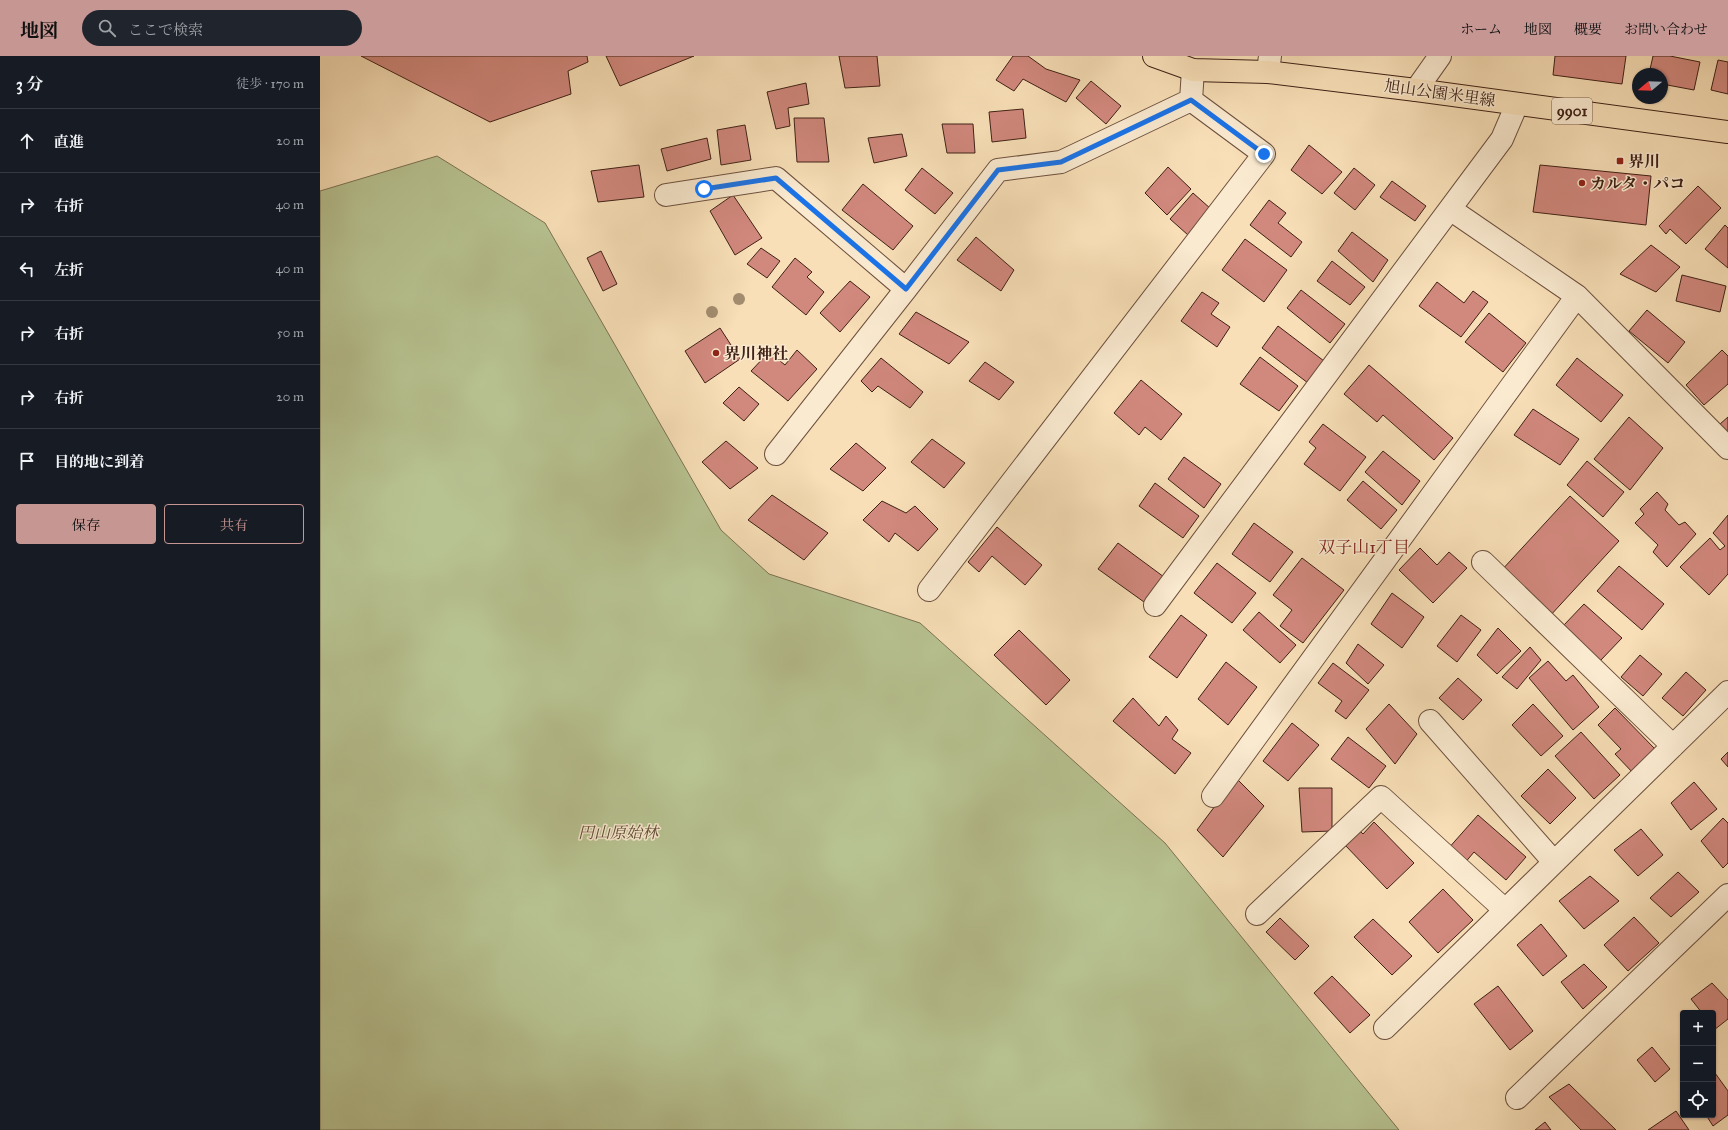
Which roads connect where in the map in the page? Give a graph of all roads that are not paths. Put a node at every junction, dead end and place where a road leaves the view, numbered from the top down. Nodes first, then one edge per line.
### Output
1 (1154, 56) edge
2 (1440, 56) edge
3 (1269, 64) edge
4 (1193, 70) junction
5 (1416, 90) junction
6 (1191, 100) junction
7 (1516, 104) junction
8 (1728, 132) edge
9 (666, 195) dead end
10 (1450, 209) junction
11 (906, 289) junction
12 (1576, 296) junction
13 (1728, 448) edge
14 (776, 454) dead end
15 (1483, 562) dead end
16 (929, 590) dead end
17 (1155, 605) dead end
18 (1728, 692) edge
19 (1430, 721) dead end
20 (1673, 746) junction
21 (1213, 796) dead end
22 (1554, 862) junction
23 (1728, 895) edge
24 (1506, 910) junction
25 (1256, 914) dead end
26 (1385, 1028) dead end
27 (1517, 1098) dead end

1 - 4 main road, 旭山公園米里線 / 9901
2 - 5 street
3 - 4 main road, 旭山公園米里線 / 9901
3 - 5 main road, 旭山公園米里線 / 9901
4 - 6 street
5 - 7 main road, 旭山公園米里線 / 9901
6 - 11 street
6 - 16 street
7 - 8 main road, 旭山公園米里線 / 9901
7 - 10 street
9 - 11 street
10 - 12 street
10 - 17 street
11 - 14 street
12 - 13 street
12 - 21 street
15 - 20 street
18 - 20 street
19 - 22 street
20 - 22 street
22 - 24 street
23 - 27 street
24 - 25 street
24 - 26 street

